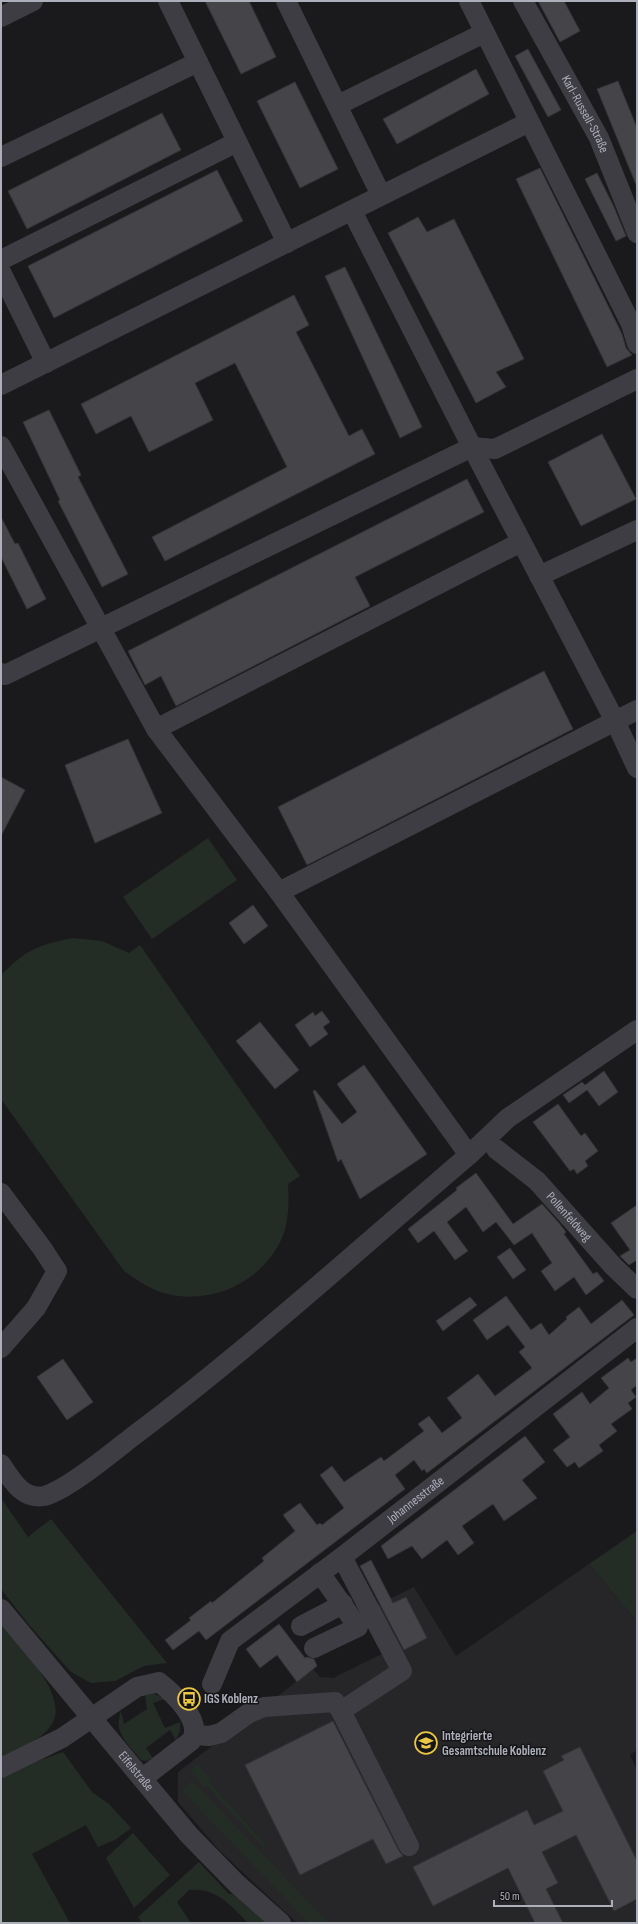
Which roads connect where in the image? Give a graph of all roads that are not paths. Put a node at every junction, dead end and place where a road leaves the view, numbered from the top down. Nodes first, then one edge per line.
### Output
1 (33, 1) edge
2 (168, 1) edge
3 (286, 1) edge
4 (469, 1) edge
5 (523, 1) edge
6 (1, 17) edge
7 (484, 33) junction
8 (198, 62) junction
9 (338, 104) junction
10 (529, 122) junction
11 (236, 142) junction
12 (1, 157) edge
13 (381, 195) junction
14 (352, 211) junction
15 (637, 233) edge
16 (287, 243) junction
17 (1, 260) edge
18 (1, 272) edge
19 (637, 344) edge
20 (46, 363) junction
21 (637, 379) edge
22 (1, 385) edge
23 (1, 446) edge
24 (472, 448) junction
25 (637, 530) edge
26 (521, 542) junction
27 (539, 576) junction
28 (99, 628) junction
29 (2, 676) edge
30 (637, 710) edge
31 (615, 721) junction
32 (156, 729) junction
33 (637, 768) edge
34 (279, 892) junction
35 (637, 1030) edge
36 (496, 1149) dead end
37 (470, 1156) junction
38 (1, 1193) edge
39 (637, 1289) edge
40 (637, 1328) edge
41 (1, 1348) edge
42 (1, 1464) edge
43 (342, 1557) junction
44 (320, 1573) junction
45 (343, 1604) junction
46 (1, 1609) edge
47 (301, 1626) dead end
48 (314, 1648) dead end
49 (212, 1684) dead end
50 (341, 1711) junction
51 (92, 1719) junction
52 (195, 1735) junction
53 (1, 1768) edge
54 (143, 1778) junction
55 (409, 1846) dead end
56 (281, 1923) edge

1 - 6 street
2 - 8 street
3 - 9 street
4 - 7 street
5 - 15 street, Karl-Russell-Straße
7 - 9 street
7 - 10 street
8 - 11 street
8 - 12 street
9 - 13 street
10 - 13 street
10 - 19 street
11 - 16 street
11 - 17 street
13 - 14 street
14 - 16 street
14 - 24 street
16 - 20 street
18 - 20 street
20 - 22 street
21 - 24 street
23 - 28 street
24 - 26 street
24 - 28 street
25 - 27 street
26 - 27 street
26 - 32 street
27 - 31 street
28 - 29 street
28 - 32 street
30 - 31 street
31 - 33 street
31 - 34 street
32 - 34 street
34 - 37 street
35 - 37 street
36 - 39 street, Pollenfeldweg
37 - 42 street
38 - 41 street
40 - 43 street, Johannesstraße
43 - 44 street, Johannesstraße
43 - 50 street
44 - 45 street
44 - 49 street, Johannesstraße
45 - 47 street
45 - 48 street
46 - 51 street, Eifelstraße
50 - 52 street
50 - 55 street
51 - 52 street
51 - 53 street
51 - 54 street, Eifelstraße
52 - 54 street
54 - 56 street, Eifelstraße

